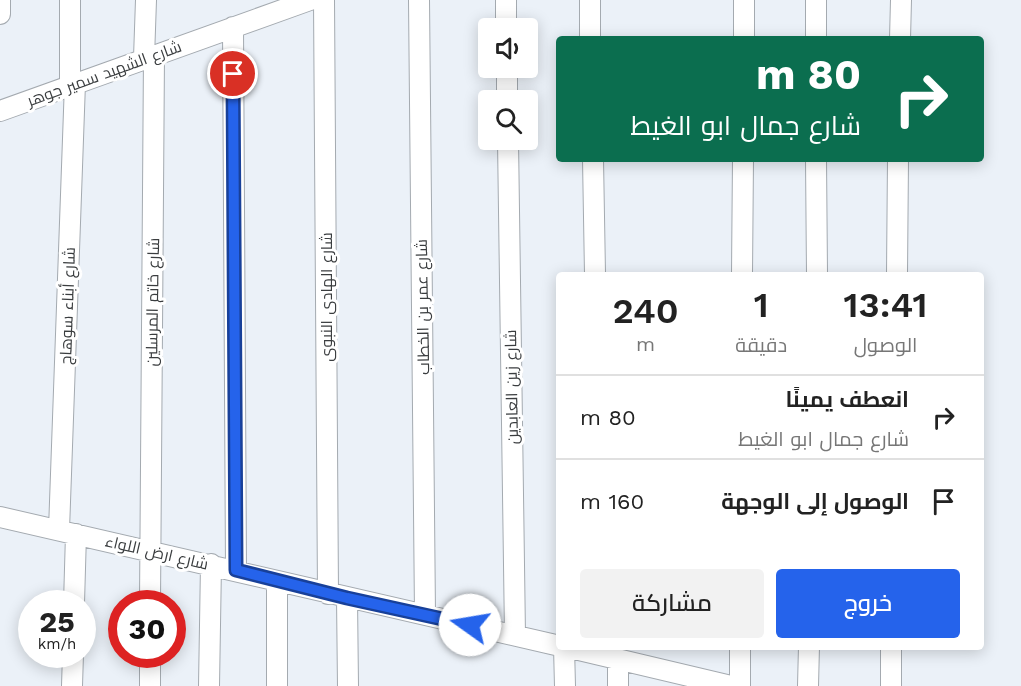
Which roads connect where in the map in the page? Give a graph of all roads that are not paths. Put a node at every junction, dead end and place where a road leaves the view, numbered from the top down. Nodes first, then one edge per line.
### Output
1 (0, 0) edge
2 (70, 0) edge
3 (146, 0) edge
4 (310, 0) edge
5 (324, 0) edge
6 (419, 0) edge
7 (506, 0) edge
8 (590, 0) edge
9 (744, 0) edge
10 (816, 0) edge
11 (901, 0) edge
12 (0, 14) edge
13 (506, 18) edge
14 (233, 27) junction
15 (591, 36) edge
16 (744, 36) edge
17 (816, 36) edge
18 (900, 36) edge
19 (149, 57) junction
20 (72, 84) junction
21 (0, 111) edge
22 (508, 150) edge
23 (593, 162) edge
24 (743, 162) edge
25 (816, 162) edge
26 (898, 162) edge
27 (595, 272) edge
28 (742, 272) edge
29 (817, 272) edge
30 (897, 272) edge
31 (0, 517) edge
32 (67, 532) junction
33 (150, 550) junction
34 (211, 564) junction
35 (236, 570) junction
36 (277, 581) junction
37 (73, 590) edge
38 (150, 590) edge
39 (328, 594) junction
40 (347, 598) junction
41 (424, 614) junction
42 (515, 635) junction
43 (556, 645) edge
44 (562, 650) edge
45 (585, 650) edge
46 (740, 650) edge
47 (809, 650) edge
48 (891, 650) edge
49 (608, 654) edge
50 (73, 668) edge
51 (150, 668) edge
52 (681, 680) edge
53 (72, 686) edge
54 (150, 686) edge
55 (209, 686) edge
56 (277, 686) edge
57 (348, 686) edge
58 (565, 686) edge
59 (618, 686) edge
60 (731, 686) edge
61 (740, 686) edge
62 (808, 686) edge
63 (891, 686) edge

1 - 12 street
2 - 20 street, شارع أبناء سوهاج
3 - 19 street, شارع خاتم المرسلين
4 - 14 street, شارع الشهيد سمير جوهر
5 - 39 street, شارع الهادى النبوى
6 - 41 street, شارع عمر بن الخطاب
7 - 13 street
8 - 15 street
9 - 16 street
10 - 17 street
11 - 18 street
14 - 19 street, شارع الشهيد سمير جوهر
14 - 35 street
19 - 20 street, شارع الشهيد سمير جوهر
19 - 33 street, شارع خاتم المرسلين
20 - 21 street, شارع الشهيد سمير جوهر
20 - 32 street, شارع أبناء سوهاج
22 - 42 street, شارع زين العابدين
23 - 27 street
24 - 28 street
25 - 29 street
26 - 30 street
31 - 32 street, شارع ارض اللواء
32 - 33 street, شارع ارض اللواء
32 - 37 street, شارع أبناء سوهاج
33 - 34 street, شارع ارض اللواء
33 - 38 street, شارع خاتم المرسلين
34 - 35 street, شارع ارض اللواء
34 - 55 street
35 - 36 street, شارع ارض اللواء
36 - 39 street, شارع ارض اللواء
36 - 56 street
39 - 40 street, شارع ارض اللواء
40 - 41 street, شارع ارض اللواء
40 - 57 street
41 - 42 street, شارع ارض اللواء
42 - 43 street, شارع ارض اللواء
44 - 58 street
45 - 49 street, شارع ارض اللواء
46 - 61 street
47 - 62 street
48 - 63 street
49 - 52 street, شارع ارض اللواء
49 - 59 street
50 - 53 street
51 - 54 street
52 - 60 street, شارع ارض اللواء

